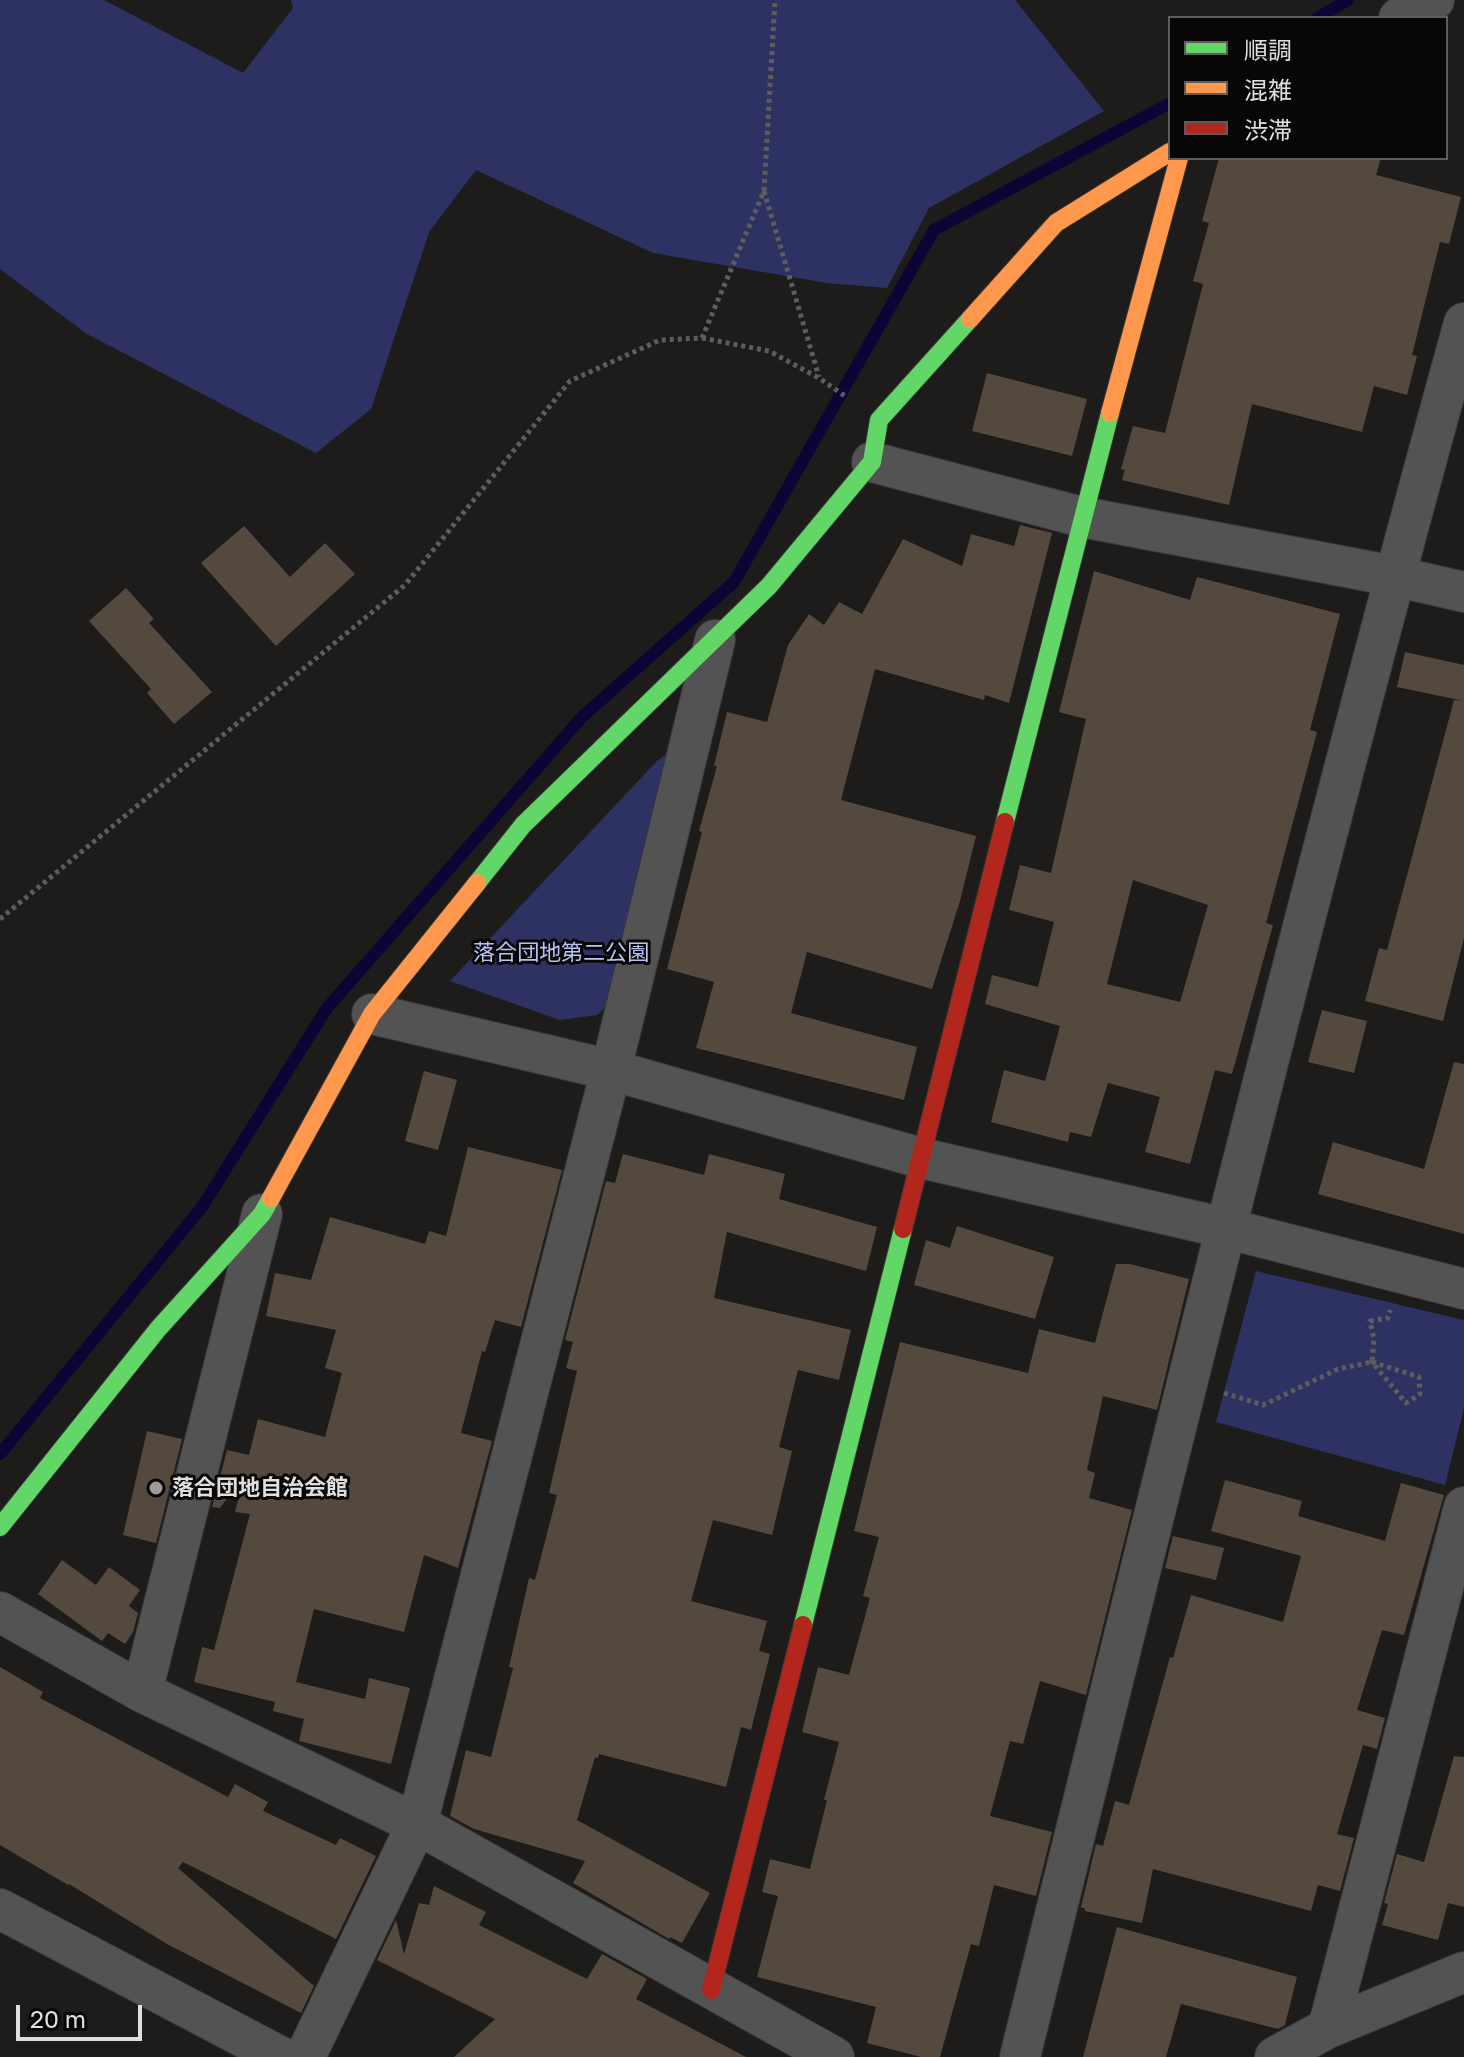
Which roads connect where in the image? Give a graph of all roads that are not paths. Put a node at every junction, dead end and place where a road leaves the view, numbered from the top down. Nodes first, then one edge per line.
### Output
1 (1434, 0) edge
2 (1403, 16) edge
3 (1168, 153) edge
4 (1178, 160) edge
5 (1464, 323) edge
6 (872, 462) junction
7 (1082, 517) junction
8 (1394, 576) junction
9 (1464, 592) edge
10 (715, 640) junction
11 (372, 1014) junction
12 (611, 1070) junction
13 (921, 1158) junction
14 (262, 1214) junction
15 (1225, 1228) junction
16 (1464, 1289) edge
17 (1464, 1507) edge
18 (0, 1527) edge
19 (0, 1612) edge
20 (142, 1692) junction
21 (417, 1824) junction
22 (0, 1909) edge
23 (1464, 1972) edge
24 (711, 1990) junction
25 (1328, 2028) junction
26 (281, 2057) edge
27 (305, 2057) edge
28 (834, 2057) edge
29 (1020, 2057) edge
30 (1275, 2057) edge

1 - 2 street
3 - 6 street
4 - 7 street
5 - 8 street
6 - 7 street
6 - 10 street
7 - 8 street
7 - 13 street
8 - 9 street
8 - 15 street
10 - 11 street
10 - 12 street
11 - 12 street
11 - 14 street
12 - 13 street
12 - 21 street
13 - 15 street
13 - 24 street
14 - 18 street
14 - 20 street
15 - 16 street
15 - 29 street
17 - 25 street
19 - 20 street
20 - 21 street
21 - 24 street
21 - 27 street
22 - 26 street
23 - 25 street
24 - 28 street
25 - 30 street

